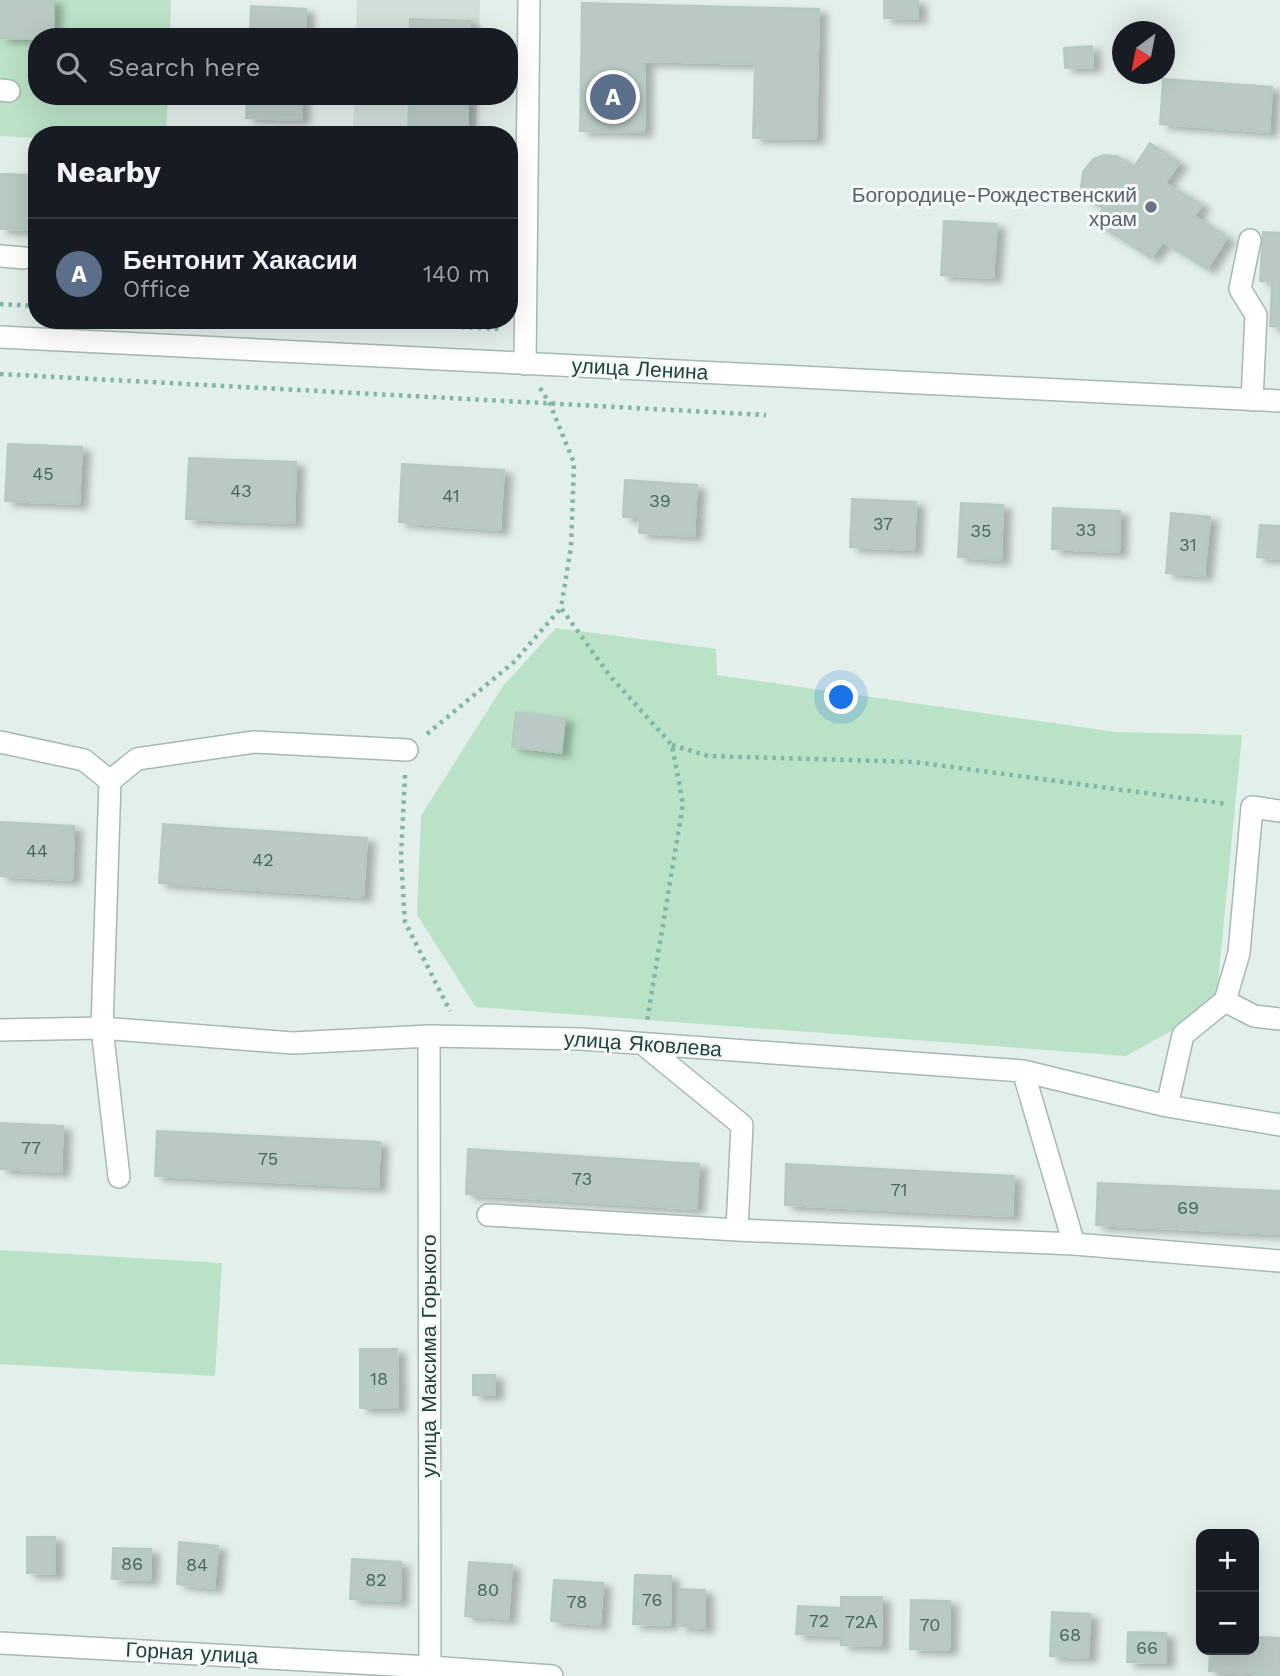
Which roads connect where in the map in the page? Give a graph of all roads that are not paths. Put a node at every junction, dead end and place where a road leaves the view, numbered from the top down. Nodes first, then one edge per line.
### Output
1 (529, 0) edge
2 (1250, 240) dead end
3 (0, 256) edge
4 (24, 258) dead end
5 (0, 337) edge
6 (525, 364) junction
7 (1252, 400) junction
8 (1280, 401) edge
9 (0, 742) edge
10 (407, 750) road end
11 (110, 781) junction
12 (1280, 811) edge
13 (1225, 1001) junction
14 (1280, 1019) edge
15 (102, 1028) junction
16 (0, 1030) edge
17 (429, 1035) junction
18 (643, 1044) junction
19 (1023, 1071) junction
20 (1167, 1106) junction
21 (1280, 1125) edge
22 (119, 1177) dead end
23 (488, 1215) dead end
24 (737, 1230) junction
25 (1074, 1244) junction
26 (1280, 1261) edge
27 (0, 1643) edge
28 (430, 1671) edge
29 (552, 1676) edge

1 - 6 street
2 - 7 street
3 - 4 street
5 - 6 street, улица Ленина
6 - 7 street, улица Ленина
7 - 8 street, улица Ленина
9 - 11 street
10 - 11 street
11 - 15 street
12 - 13 street
13 - 14 street
13 - 20 street
15 - 16 street, улица Яковлева
15 - 17 street, улица Яковлева
15 - 22 street
17 - 18 street, улица Яковлева
17 - 28 street, улица Максима Горького
18 - 19 street, улица Яковлева
18 - 24 street
19 - 20 street, улица Яковлева
19 - 25 street
20 - 21 street, улица Яковлева
23 - 24 street
24 - 25 street
25 - 26 street
27 - 28 street, Горная улица
28 - 29 street, Горная улица

